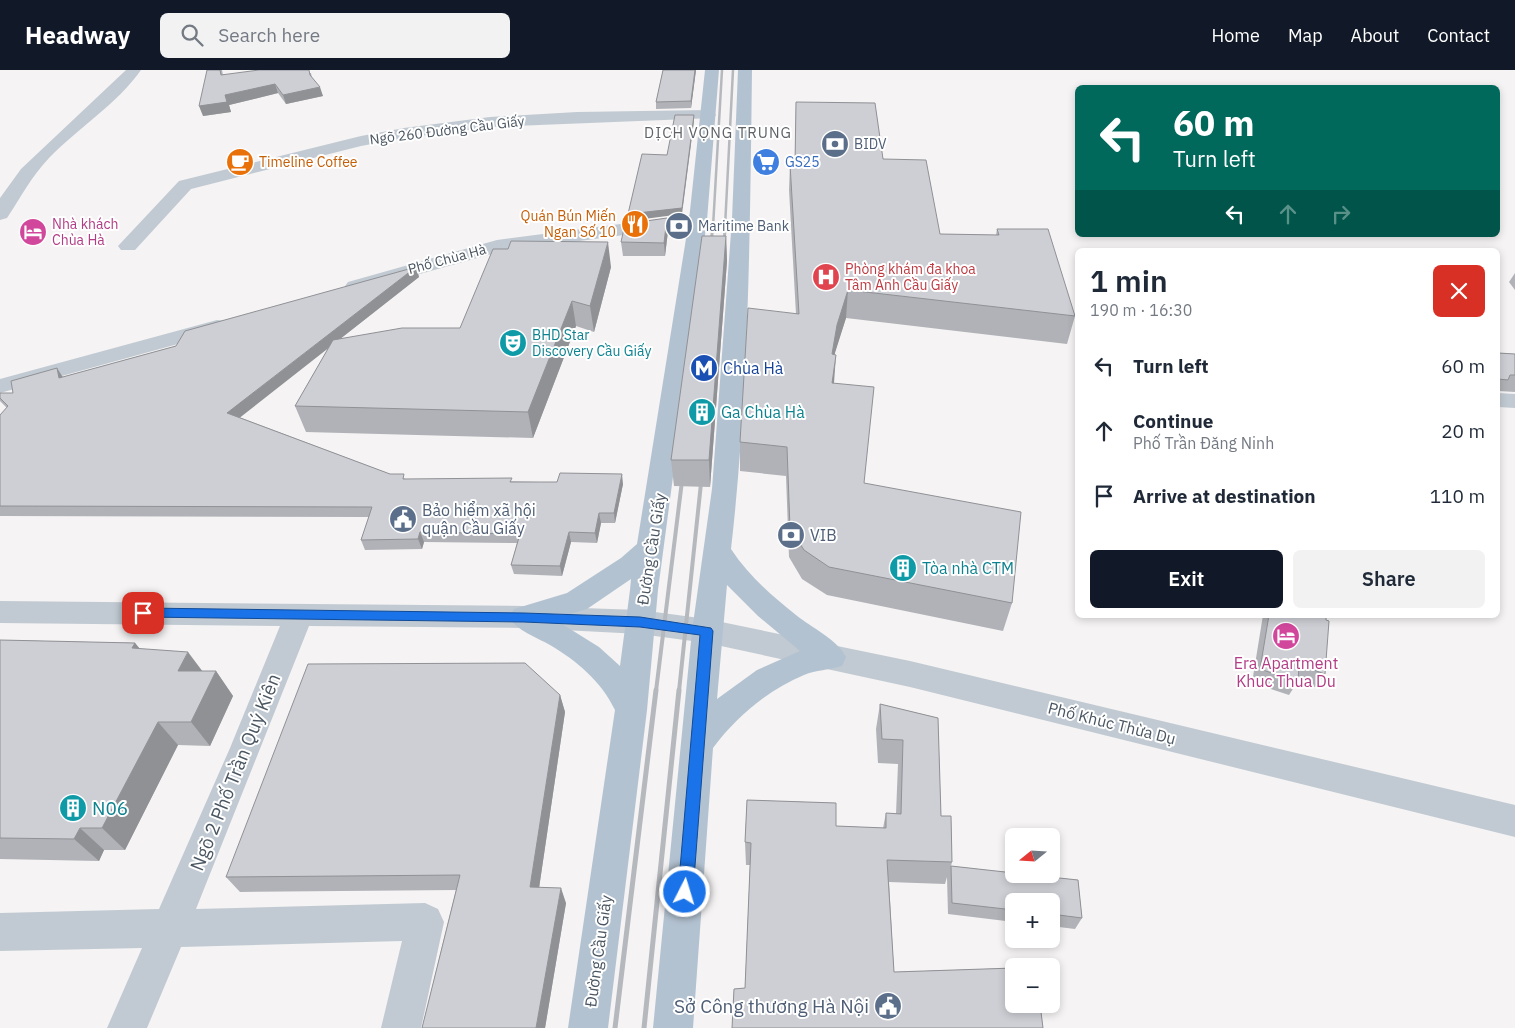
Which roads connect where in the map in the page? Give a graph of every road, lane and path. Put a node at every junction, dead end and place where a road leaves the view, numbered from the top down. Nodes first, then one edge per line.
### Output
1 (134, 70) edge
2 (711, 78) edge
3 (745, 78) edge
4 (708, 115) junction
5 (0, 214) edge
6 (698, 220) junction
7 (128, 246) dead end
8 (336, 292) edge
9 (236, 320) edge
10 (0, 386) edge
11 (1500, 400) edge
12 (1515, 401) edge
13 (652, 547) junction
14 (717, 550) junction
15 (2, 612) edge
16 (299, 615) junction
17 (524, 618) junction
18 (640, 622) junction
19 (707, 631) junction
20 (831, 657) junction
21 (631, 710) junction
22 (699, 742) junction
23 (1515, 821) edge
24 (170, 929) junction
25 (0, 932) edge
26 (126, 1028) edge
27 (400, 1028) edge
28 (588, 1028) edge
29 (673, 1028) edge

1 - 5 street
2 - 3 main road
2 - 4 main road, Đường Cầu Giấy
3 - 14 main road
4 - 6 main road, Đường Cầu Giấy
4 - 7 street, Ngõ 260 Đường Cầu Giấy
6 - 8 street, Phố Chùa Hà
6 - 13 main road, Đường Cầu Giấy
9 - 10 street
11 - 12 street
13 - 17 main road
13 - 18 main road, Đường Cầu Giấy
14 - 19 main road
14 - 20 main road
15 - 16 street, Phố Khúc Thừa Dụ
16 - 17 street, Phố Khúc Thừa Dụ
16 - 24 street, Ngõ 2 Phố Trần Quý Kiên
17 - 18 street, Phố Khúc Thừa Dụ
17 - 21 main road
18 - 19 street, Phố Khúc Thừa Dụ
18 - 21 main road, Đường Cầu Giấy
19 - 20 street, Phố Khúc Thừa Dụ
19 - 22 main road
20 - 22 main road
20 - 23 street, Phố Khúc Thừa Dụ
21 - 28 main road, Đường Cầu Giấy
22 - 29 main road
24 - 25 street
24 - 26 street, Ngõ 2 Phố Trần Quý Kiên
24 - 27 street

